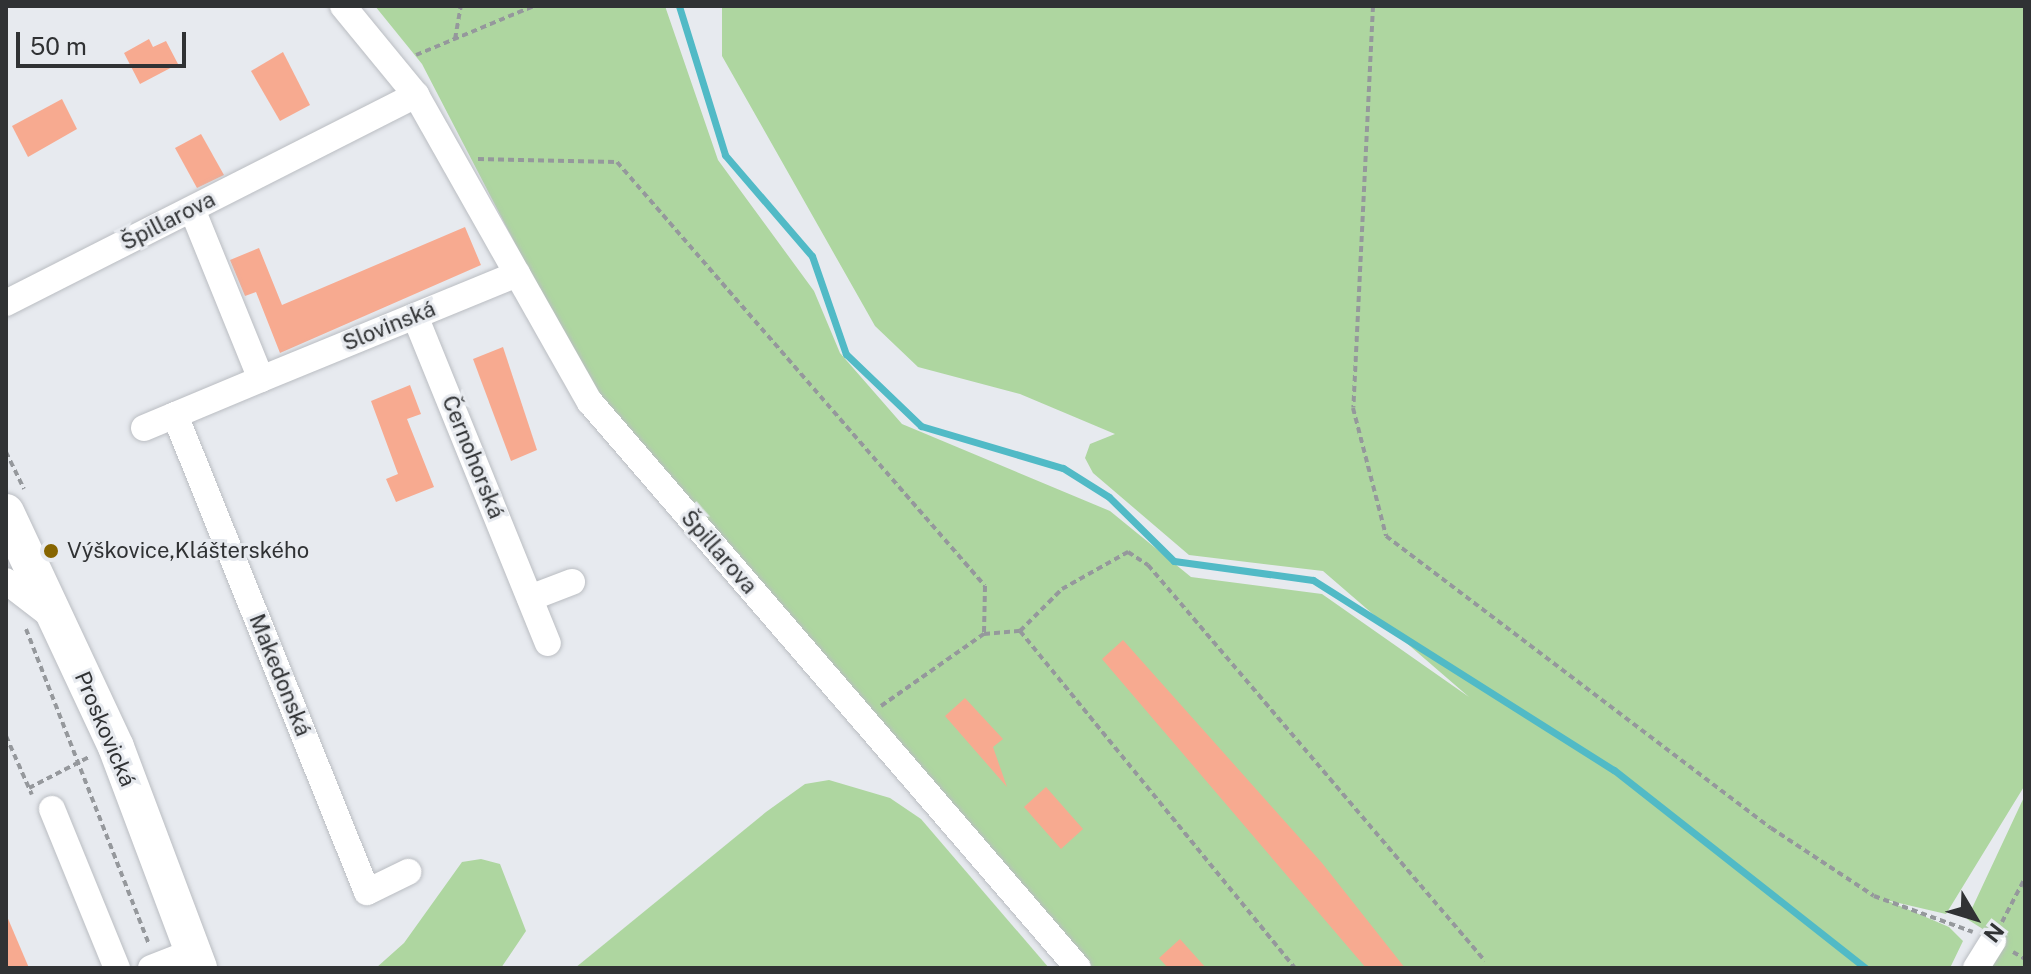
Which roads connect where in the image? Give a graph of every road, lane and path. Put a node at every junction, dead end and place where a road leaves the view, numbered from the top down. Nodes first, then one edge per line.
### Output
1 (343, 6) edge
2 (461, 6) edge
3 (534, 6) edge
4 (1373, 6) edge
5 (455, 39) junction
6 (391, 65) junction
7 (416, 95) junction
8 (452, 158) junction
9 (192, 209) junction
10 (517, 274) junction
11 (6, 303) edge
12 (415, 316) junction
13 (261, 379) junction
14 (175, 415) junction
15 (144, 428) dead end
16 (6, 512) edge
17 (6, 581) edge
18 (572, 582) dead end
19 (530, 598) junction
20 (39, 620) junction
21 (1020, 631) junction
22 (984, 634) junction
23 (548, 643) dead end
24 (863, 719) junction
25 (6, 736) edge
26 (76, 761) junction
27 (29, 788) junction
28 (42, 802) joint
29 (408, 872) dead end
30 (2025, 878) edge
31 (1993, 941) junction
32 (195, 960) edge
33 (1485, 961) dead end
34 (154, 967) edge
35 (117, 968) edge
36 (1078, 968) edge
37 (1295, 968) edge
38 (1976, 968) edge

1 - 6 street, Špillarova
2 - 5 path
3 - 5 path
4 - 31 path
5 - 6 path
6 - 7 street, Špillarova
7 - 8 street, Špillarova
7 - 9 street, Špillarova
8 - 10 street, Špillarova
8 - 22 path
9 - 11 street, Špillarova
9 - 13 street
10 - 12 street, Slovinská
10 - 24 street, Špillarova
12 - 13 street, Slovinská
12 - 19 street, Černohorská
13 - 14 street, Slovinská
14 - 15 street, Slovinská
14 - 29 street, Makedonská
16 - 20 street, Proskovická
17 - 20 street
18 - 19 street
19 - 23 street, Černohorská
20 - 26 path
20 - 32 street, Proskovická
21 - 22 path
21 - 33 path
21 - 37 path
22 - 24 path
24 - 36 street, Špillarova
25 - 27 path
26 - 27 path
26 - 34 path
27 - 28 path
28 - 35 street
30 - 31 path
31 - 38 street
32 - 34 street, Proskovická

